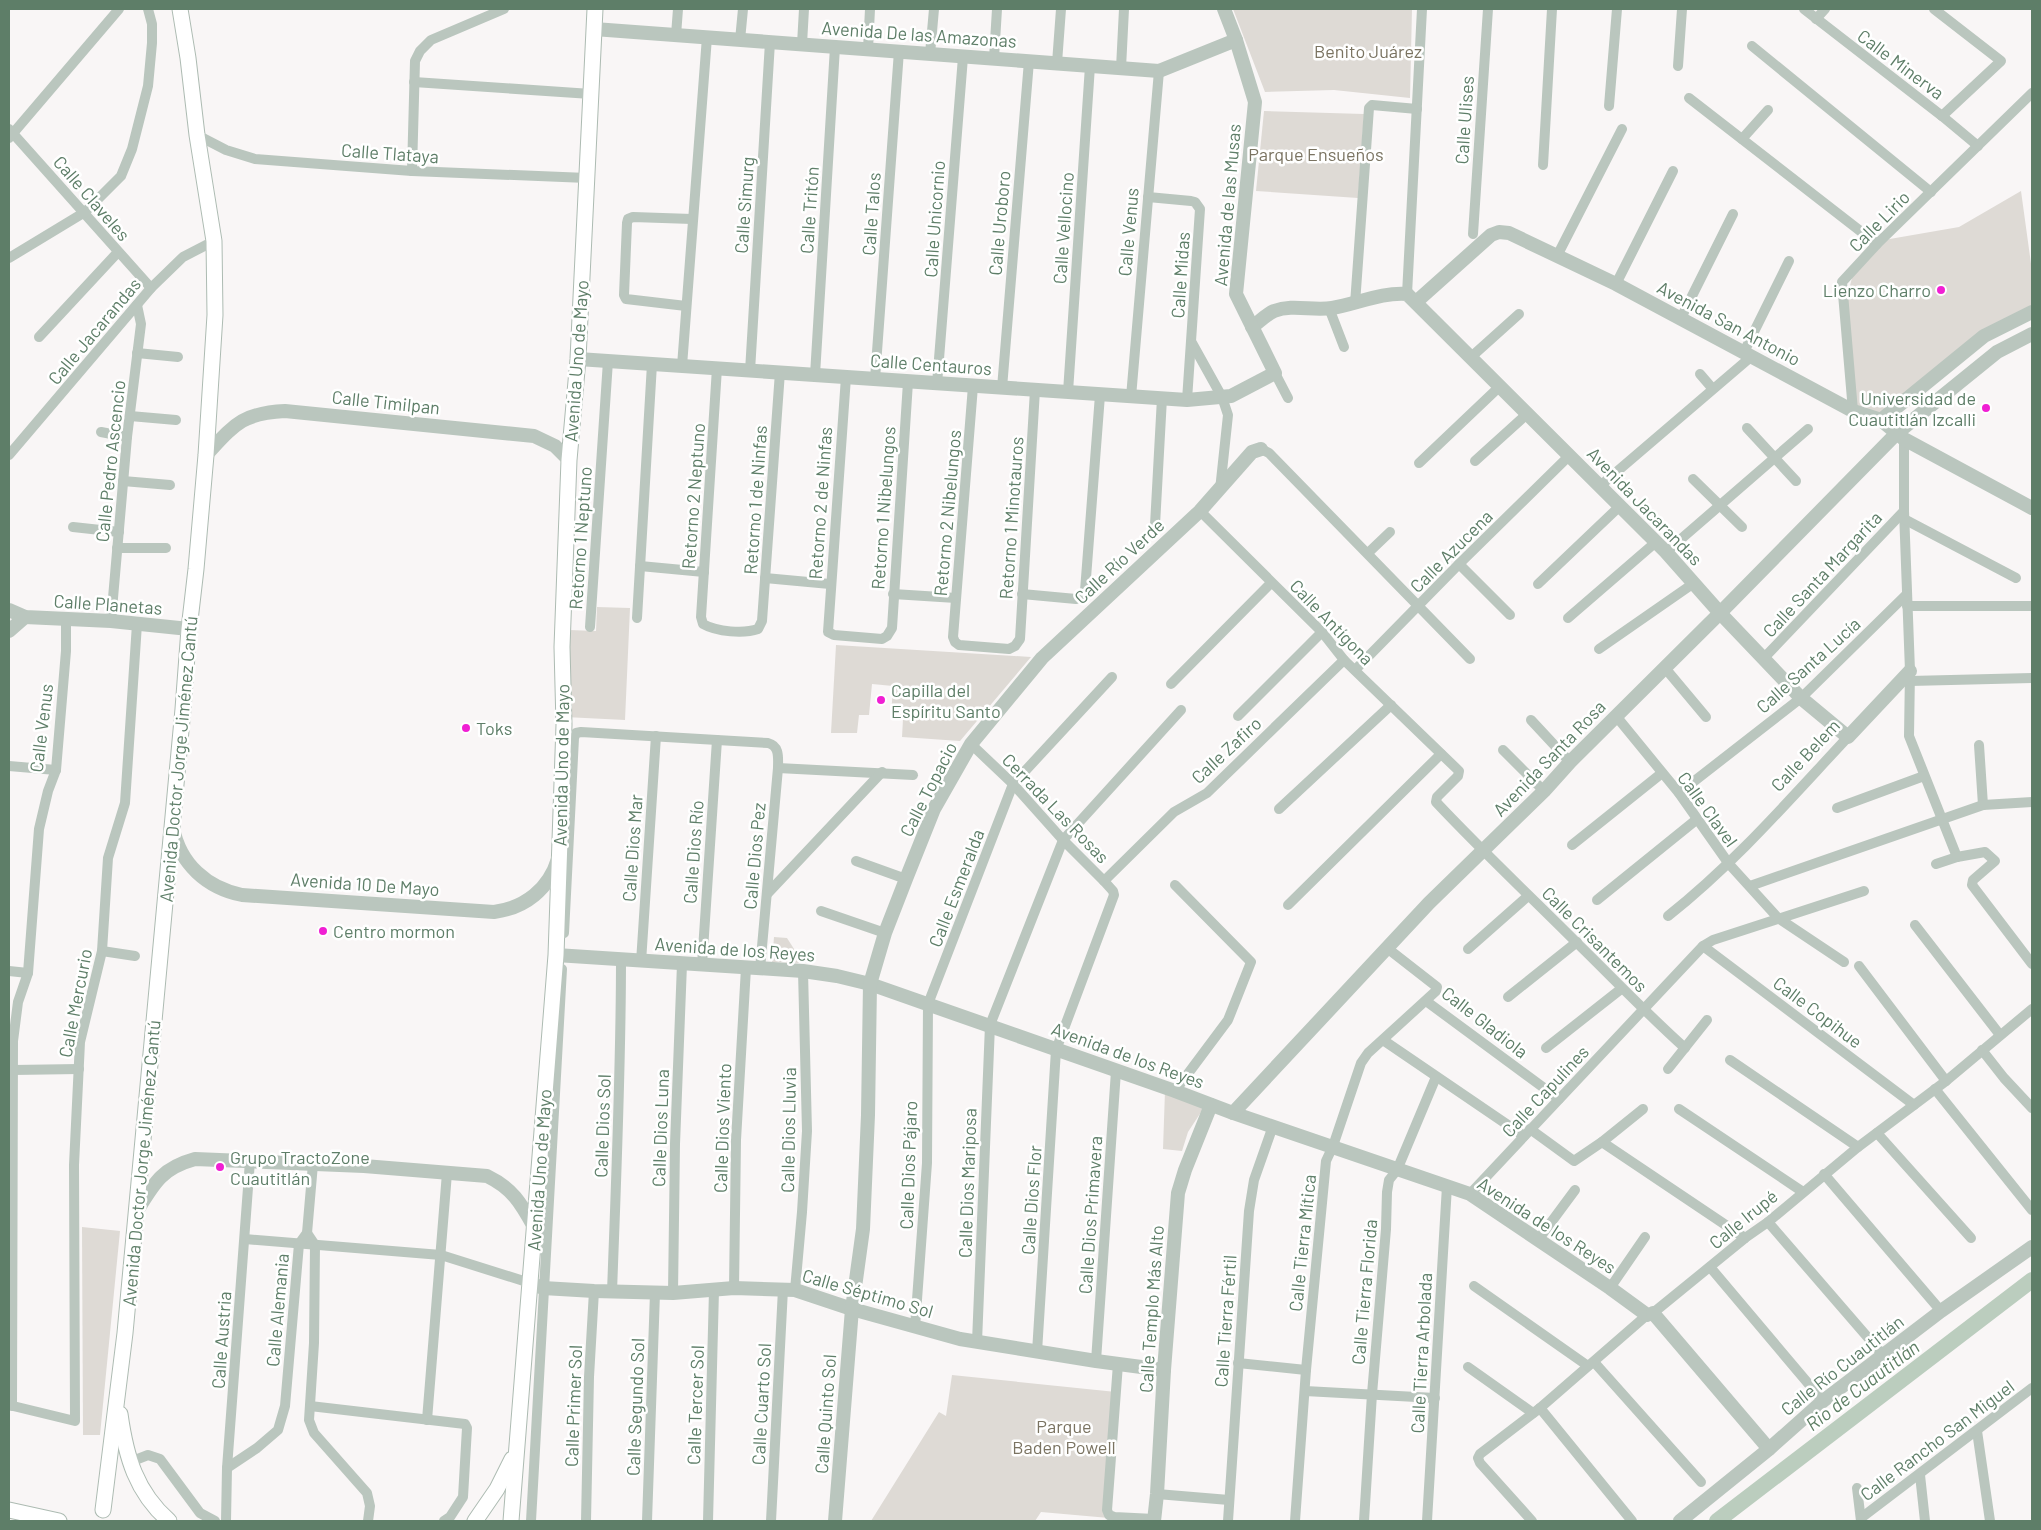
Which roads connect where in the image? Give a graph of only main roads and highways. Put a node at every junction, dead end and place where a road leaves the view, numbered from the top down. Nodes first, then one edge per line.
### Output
1 (180, 9) edge
2 (595, 9) edge
3 (118, 1398) junction
4 (517, 1446) junction
5 (9, 1510) edge
6 (103, 1510) dead end
7 (58, 1521) edge
8 (169, 1521) edge
9 (475, 1521) edge
10 (512, 1521) edge

1 - 3 main road, Avenida Doctor Jorge Jiménez Cantú
2 - 4 main road, Avenida Uno de Mayo
3 - 6 main road, Avenida Doctor Jorge Jiménez Cantú
3 - 8 main road
4 - 9 main road
4 - 10 main road, Avenida Uno de Mayo
5 - 7 main road

